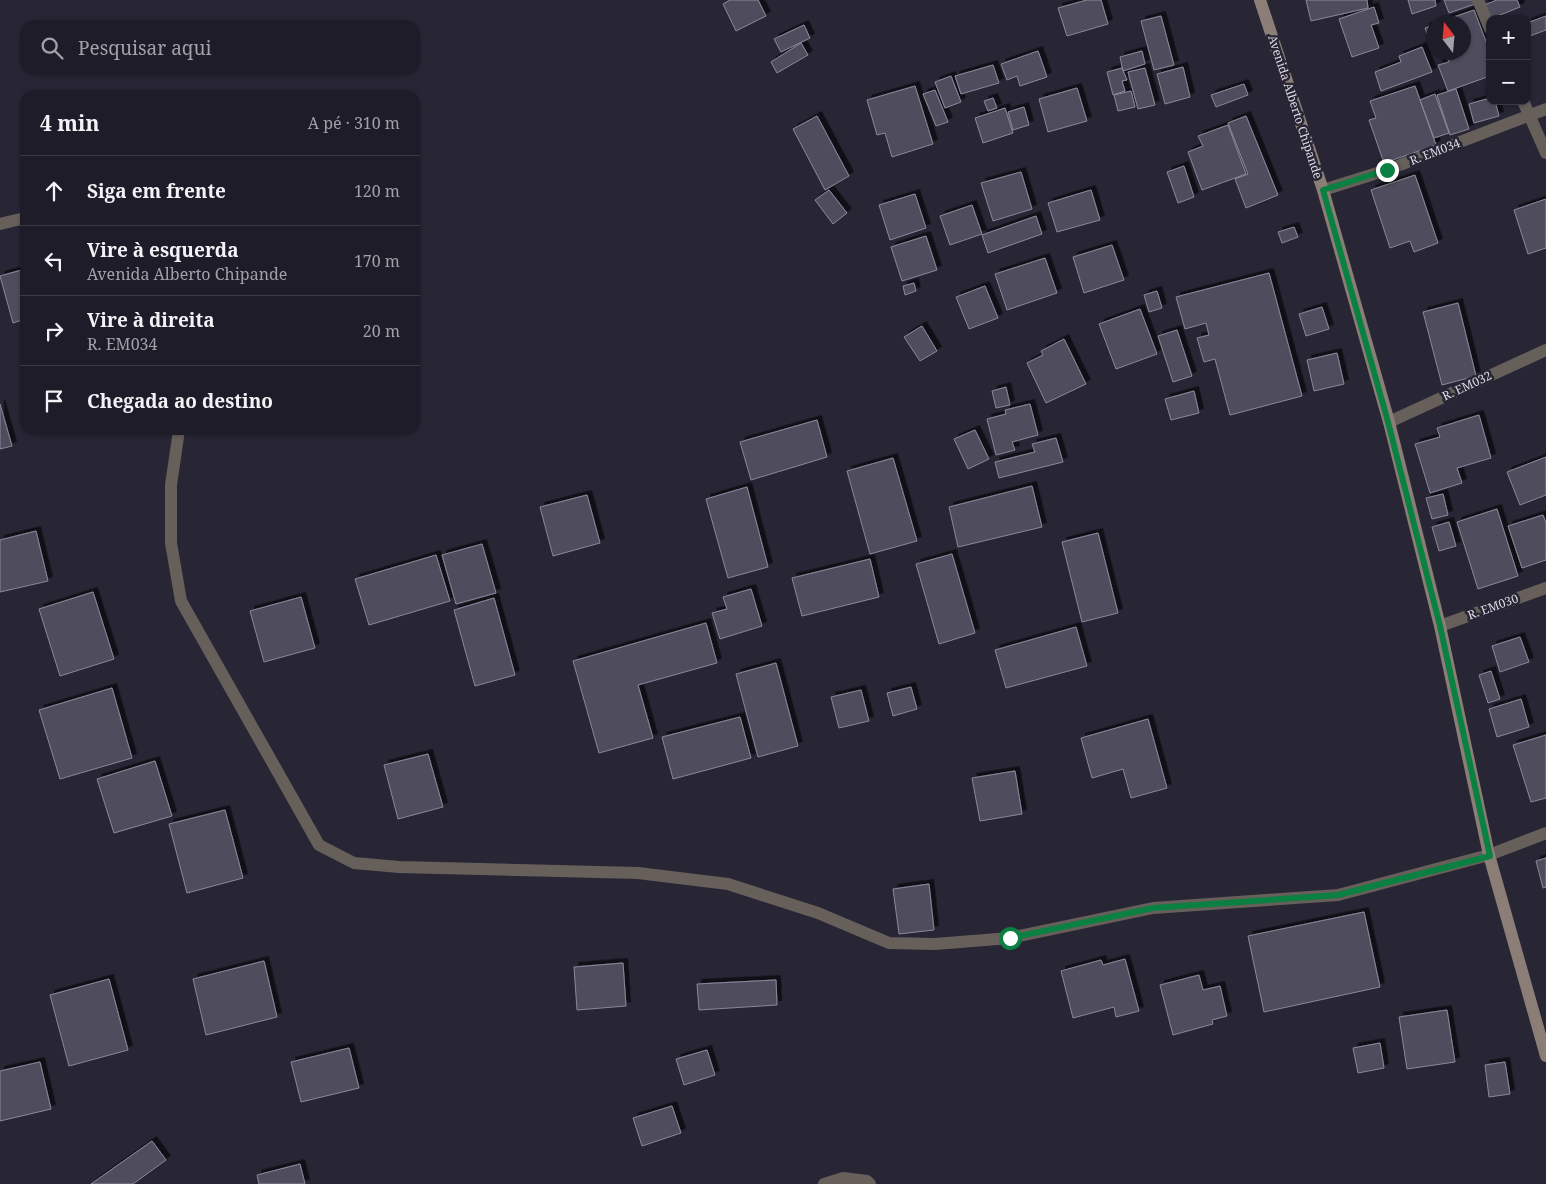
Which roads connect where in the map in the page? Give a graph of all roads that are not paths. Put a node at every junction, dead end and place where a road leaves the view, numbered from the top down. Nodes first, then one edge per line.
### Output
1 (1260, 0) edge
2 (1478, 0) edge
3 (1486, 19) edge
4 (1525, 105) edge
5 (1546, 109) edge
6 (1530, 116) junction
7 (1546, 153) edge
8 (1323, 190) junction
9 (20, 219) edge
10 (0, 224) edge
11 (1546, 350) edge
12 (1388, 422) junction
13 (178, 435) edge
14 (1546, 588) edge
15 (1440, 626) junction
16 (1546, 833) edge
17 (1490, 856) junction
18 (1546, 1056) edge
19 (824, 1184) edge
20 (870, 1184) edge

1 - 8 main road, Avenida Alberto Chipande
2 - 3 street
4 - 6 street
5 - 6 street, R. EM034
6 - 7 street
6 - 8 street, R. EM034
8 - 12 main road, Avenida Alberto Chipande
9 - 10 street
11 - 12 street, R. EM032
12 - 15 main road, Avenida Alberto Chipande
13 - 17 street
14 - 15 street, R. EM030
15 - 17 main road, Avenida Alberto Chipande
16 - 17 street
17 - 18 main road, Avenida Alberto Chipande
19 - 20 street

